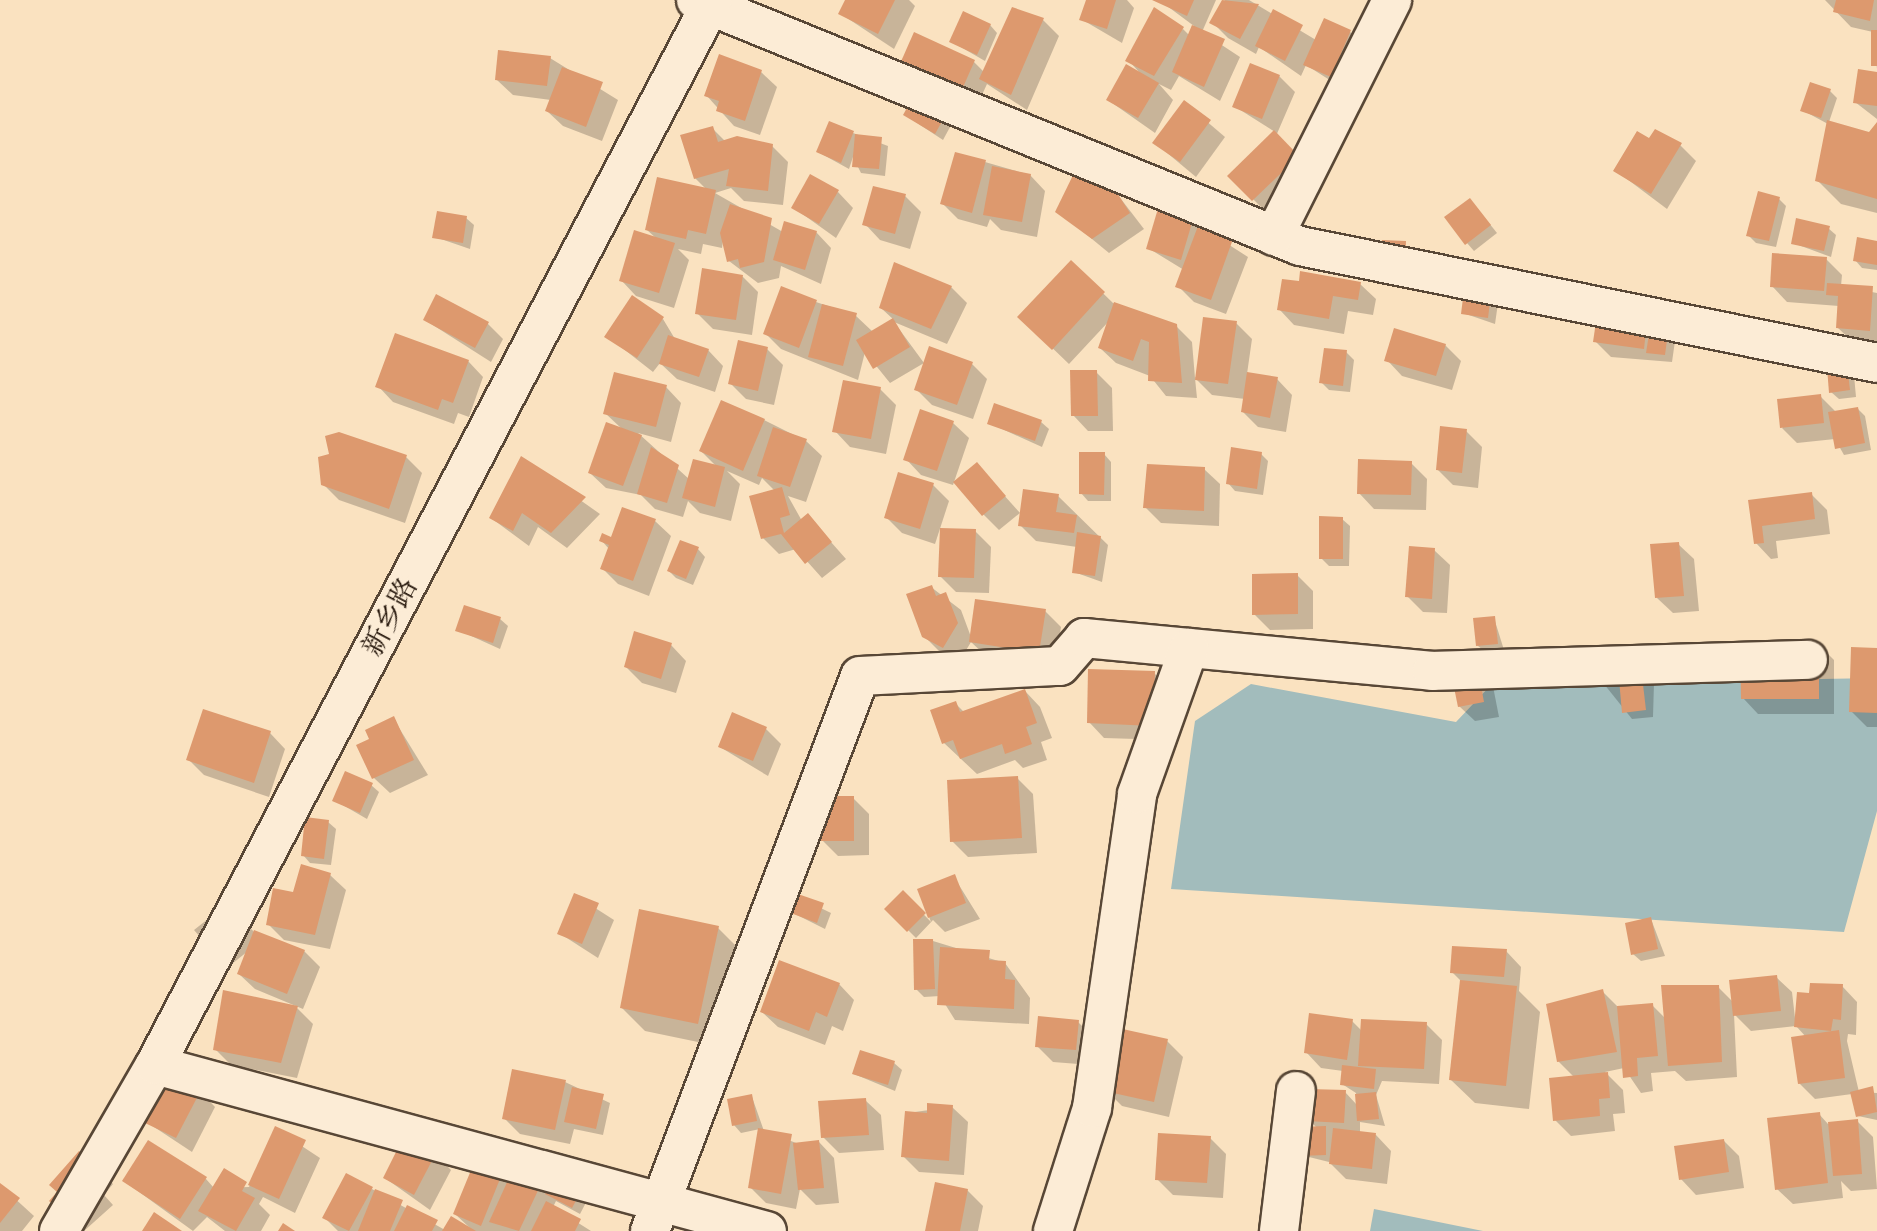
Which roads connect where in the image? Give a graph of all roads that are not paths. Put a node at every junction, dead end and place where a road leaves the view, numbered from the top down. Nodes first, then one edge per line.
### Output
1 (1392, 0) edge
2 (706, 2) edge
3 (1274, 236) junction
4 (1877, 363) edge
5 (1189, 648) junction
6 (1808, 660) dead end
7 (155, 1065) junction
8 (1296, 1091) dead end
9 (657, 1217) edge
10 (59, 1231) edge
11 (767, 1231) edge
12 (1053, 1231) edge
13 (1279, 1231) edge

1 - 3 street
2 - 3 street
2 - 7 street, 新乡路
3 - 4 street
5 - 6 street
5 - 9 street
5 - 12 street
7 - 9 street
7 - 10 street, 新乡路
8 - 13 street
9 - 11 street

